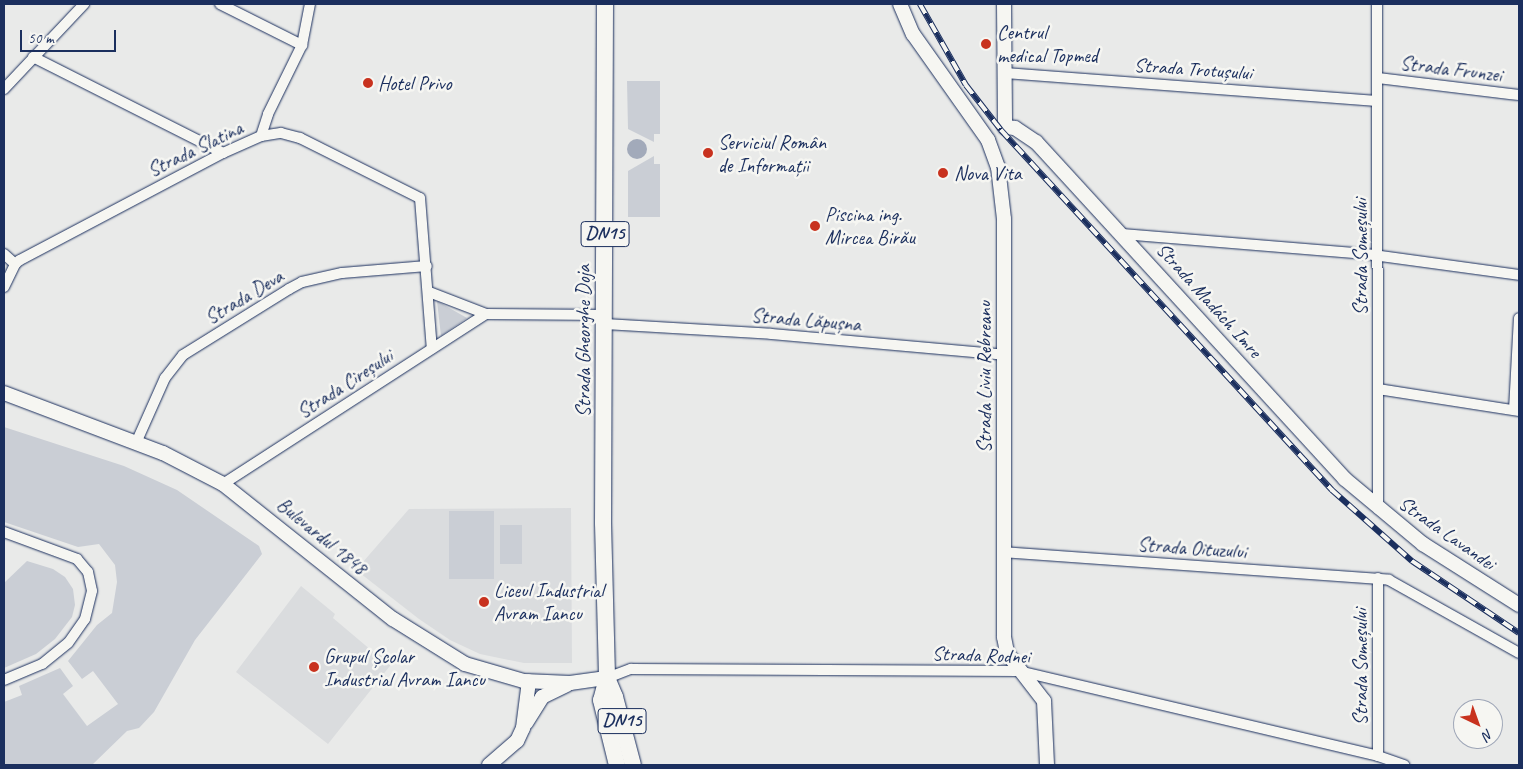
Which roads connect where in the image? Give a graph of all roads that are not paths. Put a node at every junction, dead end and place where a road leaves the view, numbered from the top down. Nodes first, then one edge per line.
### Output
1 (84, 4) edge
2 (220, 4) edge
3 (310, 4) edge
4 (605, 4) edge
5 (900, 4) edge
6 (1004, 4) edge
7 (1377, 4) edge
8 (302, 45) junction
9 (33, 57) junction
10 (1006, 73) junction
11 (1378, 78) junction
12 (4, 89) edge
13 (1519, 95) edge
14 (1377, 101) junction
15 (1005, 127) junction
16 (261, 136) junction
17 (988, 140) junction
18 (223, 153) junction
19 (1122, 234) junction
20 (4, 254) edge
21 (1378, 256) junction
22 (14, 264) junction
23 (427, 266) junction
24 (1519, 275) edge
25 (4, 287) edge
26 (429, 292) junction
27 (486, 314) junction
28 (1519, 318) edge
29 (605, 320) junction
30 (432, 349) junction
31 (1005, 355) junction
32 (1378, 389) junction
33 (6, 396) edge
34 (1517, 410) edge
35 (136, 443) junction
36 (223, 484) junction
37 (1378, 509) junction
38 (4, 532) edge
39 (1003, 552) junction
40 (1378, 578) junction
41 (1519, 605) edge
42 (1519, 653) edge
43 (1018, 670) junction
44 (607, 678) junction
45 (4, 680) edge
46 (529, 681) junction
47 (570, 684) junction
48 (523, 728) junction
49 (1378, 756) junction
50 (490, 765) edge
51 (617, 765) edge
52 (633, 765) edge
53 (1047, 765) edge
54 (1404, 765) edge

1 - 9 street
2 - 8 street
3 - 8 street
4 - 29 main road, Strada Gheorghe Doja / DN15
5 - 17 street, Strada Liviu Rebreanu
6 - 10 street
7 - 11 street, Strada Someșului
8 - 16 street
9 - 12 street
9 - 18 street
10 - 14 street, Strada Trotușului
10 - 15 street
11 - 13 street, Strada Frunzei
11 - 14 street, Strada Someșului
14 - 21 street, Strada Someșului
15 - 17 street
15 - 19 street, Strada Madách Imre
16 - 18 street, Strada Slatina
16 - 23 street, Strada Slatina
17 - 31 street, Strada Liviu Rebreanu
18 - 22 street, Strada Slatina
19 - 21 street
19 - 37 street, Strada Madách Imre
20 - 22 street
21 - 24 street
21 - 32 street, Strada Someșului
22 - 25 street
23 - 26 street
23 - 35 street, Strada Deva
26 - 27 street
26 - 30 street
27 - 29 street, Strada Lăpușna
27 - 30 street, Strada Cireșului
28 - 34 street
29 - 31 street, Strada Lăpușna
29 - 44 main road, Strada Gheorghe Doja / DN15
30 - 36 street, Strada Cireșului
31 - 39 street, Strada Liviu Rebreanu
32 - 34 street
32 - 37 street, Strada Someșului
33 - 35 street, Bulevardul 1848
35 - 36 street, Bulevardul 1848
36 - 46 street, Bulevardul 1848
37 - 41 street, Strada Lavandei
38 - 45 street
39 - 40 street, Strada Oituzului
39 - 43 street, Strada Liviu Rebreanu
40 - 42 street, Strada Oituzului
40 - 49 street, Strada Someșului
43 - 44 street, Strada Rodnei
43 - 49 street, Strada Rodnei
43 - 53 street, Strada Liviu Rebreanu
44 - 47 street, Bulevardul 1848
44 - 51 main road, Strada Gheorghe Doja / DN15
44 - 52 main road, Strada Gheorghe Doja / DN15
46 - 47 street, Bulevardul 1848
46 - 48 street
47 - 48 street
48 - 50 street
49 - 54 street, Strada Rodnei

